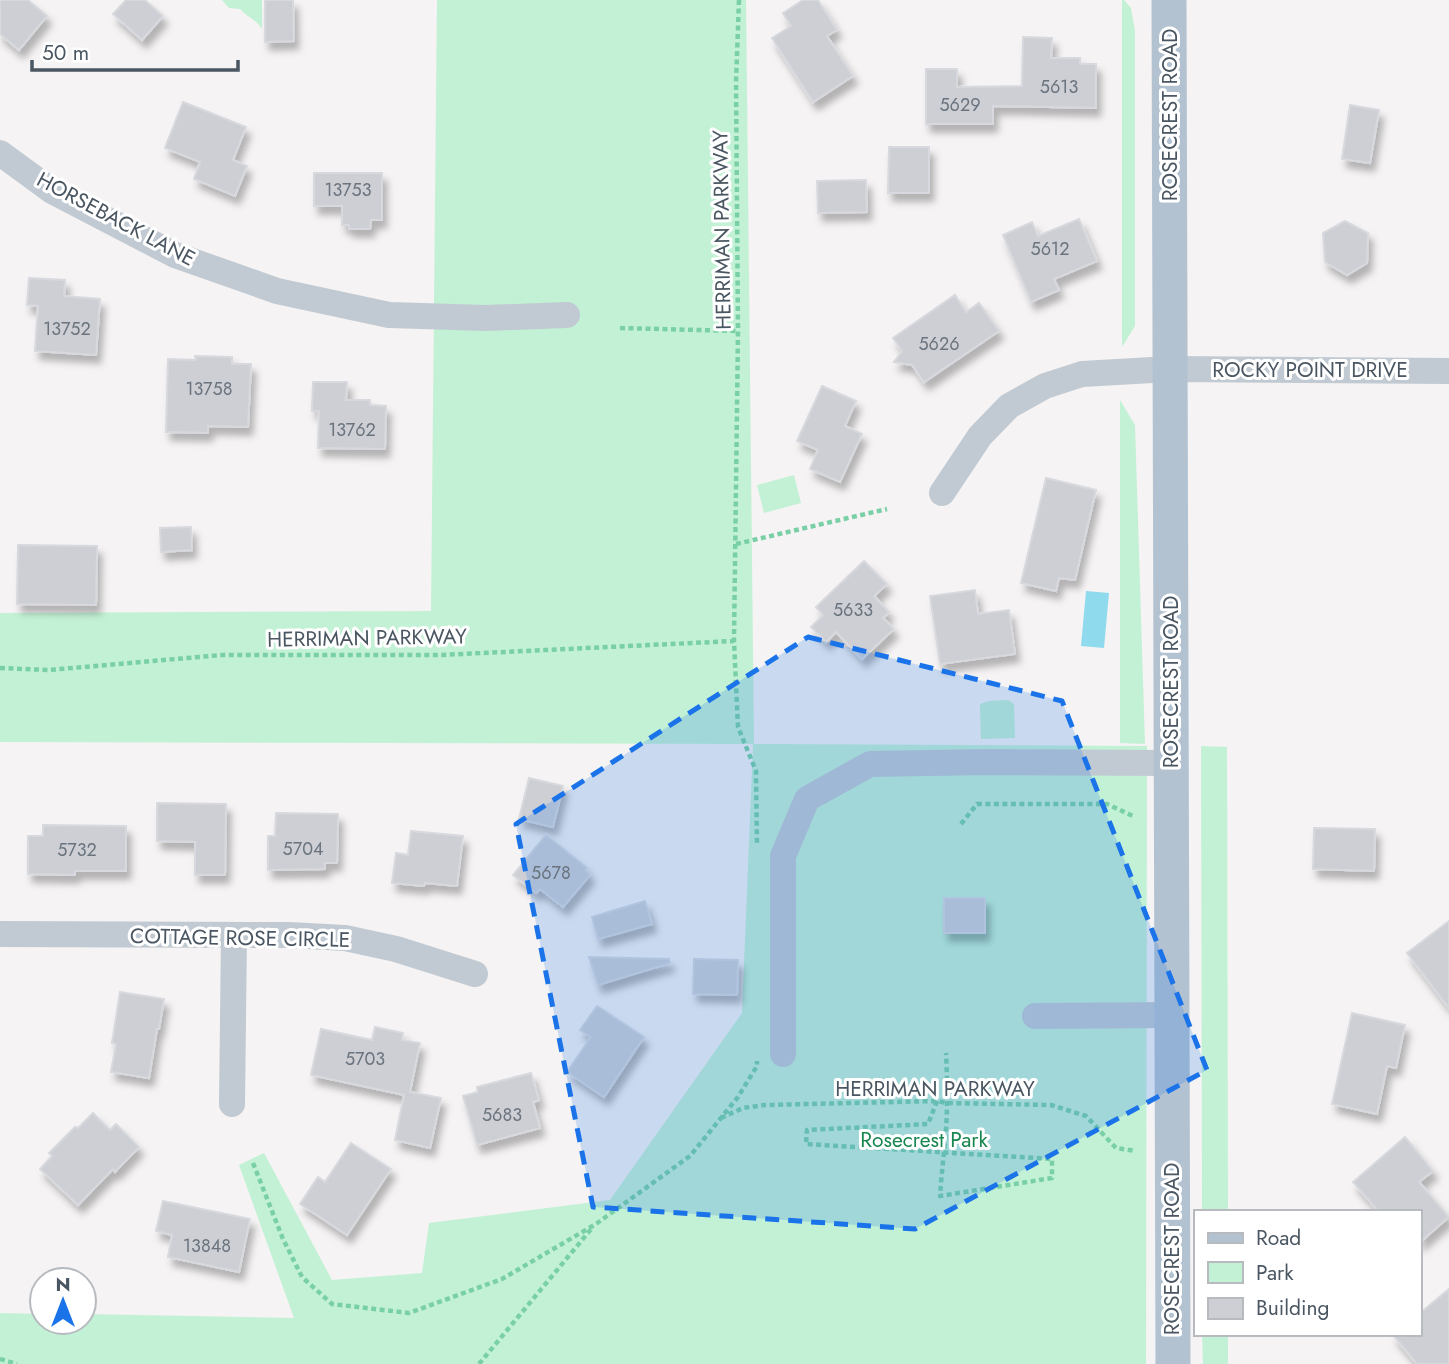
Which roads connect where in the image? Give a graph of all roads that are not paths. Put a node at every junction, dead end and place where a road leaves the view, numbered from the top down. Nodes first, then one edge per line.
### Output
1 (1169, 0) edge
2 (0, 153) edge
3 (567, 315) dead end
4 (1170, 369) junction
5 (1449, 371) edge
6 (942, 493) dead end
7 (1171, 763) junction
8 (0, 934) edge
9 (234, 935) junction
10 (475, 974) dead end
11 (1172, 1015) junction
12 (1035, 1016) dead end
13 (770, 1053) road end
14 (232, 1104) dead end
15 (1172, 1364) edge

1 - 4 main road, ROSECREST ROAD
2 - 3 street, HORSEBACK LANE
4 - 5 street, ROCKY POINT DRIVE
4 - 6 street, ROCKY POINT DRIVE
4 - 7 main road, ROSECREST ROAD
7 - 11 main road, ROSECREST ROAD
7 - 13 street
8 - 9 street, COTTAGE ROSE CIRCLE
9 - 10 street, COTTAGE ROSE CIRCLE
9 - 14 street
11 - 12 street
11 - 15 main road, ROSECREST ROAD

